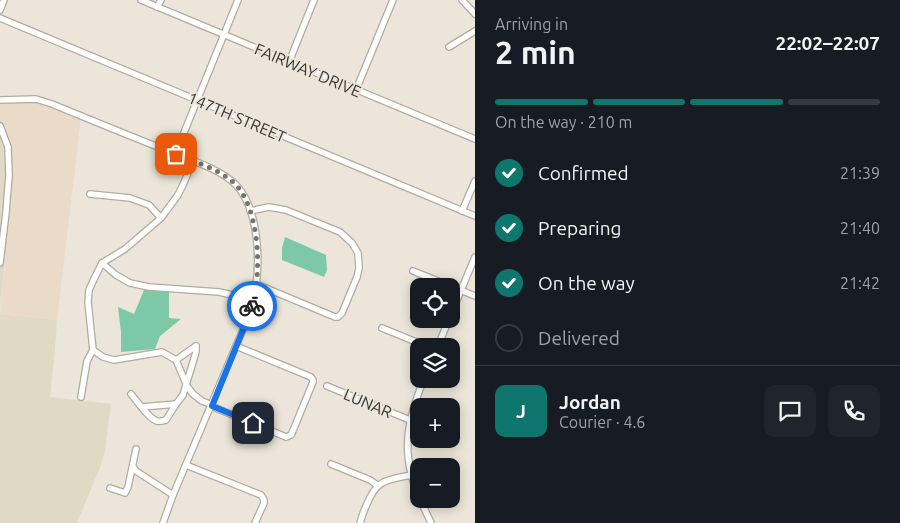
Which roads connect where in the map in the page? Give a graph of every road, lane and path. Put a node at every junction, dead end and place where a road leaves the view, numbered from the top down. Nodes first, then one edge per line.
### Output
1 (4, 0) edge
2 (141, 0) edge
3 (161, 0) edge
4 (238, 0) edge
5 (314, 0) edge
6 (393, 0) edge
7 (462, 0) edge
8 (158, 8) junction
9 (0, 10) edge
10 (475, 14) edge
11 (0, 18) edge
12 (475, 31) edge
13 (224, 35) junction
14 (449, 47) dead end
15 (289, 62) junction
16 (356, 90) junction
17 (0, 100) edge
18 (197, 100) junction
19 (0, 126) edge
20 (183, 135) dead end
21 (475, 139) edge
22 (193, 161) junction
23 (475, 181) edge
24 (90, 194) dead end
25 (250, 211) junction
26 (462, 211) junction
27 (475, 216) edge
28 (161, 218) junction
29 (475, 257) edge
30 (0, 263) edge
31 (102, 264) junction
32 (413, 271) dead end
33 (256, 284) junction
34 (461, 290) junction
35 (475, 296) edge
36 (254, 300) junction
37 (382, 328) dead end
38 (410, 339) edge
39 (236, 346) junction
40 (92, 350) junction
41 (176, 360) junction
42 (187, 386) junction
43 (327, 386) dead end
44 (131, 394) dead end
45 (81, 397) dead end
46 (176, 404) junction
47 (212, 405) junction
48 (142, 407) junction
49 (410, 420) joint
50 (136, 449) dead end
51 (331, 464) dead end
52 (186, 465) junction
53 (410, 465) edge
54 (133, 467) junction
55 (410, 475) edge
56 (377, 485) junction
57 (110, 488) dead end
58 (173, 495) junction
59 (424, 508) edge
60 (162, 523) edge
61 (255, 523) edge
62 (360, 523) edge
63 (431, 523) edge

1 - 9 street
2 - 8 street, FAIRWAY DRIVE
3 - 8 street
4 - 13 street
5 - 15 street
6 - 16 street
7 - 10 street
8 - 13 street, FAIRWAY DRIVE
11 - 18 street, 147TH STREET
12 - 14 street
13 - 15 street, FAIRWAY DRIVE
13 - 18 street
15 - 16 street, FAIRWAY DRIVE
16 - 21 street, FAIRWAY DRIVE
17 - 22 street
18 - 20 street
18 - 26 street, 147TH STREET
19 - 30 street
22 - 25 street
22 - 28 street
23 - 26 street
24 - 28 street
25 - 33 street
25 - 33 street
26 - 27 street, 147TH STREET
28 - 31 street
29 - 34 street
31 - 36 street
31 - 40 street
32 - 34 street
33 - 36 street
34 - 35 street
36 - 39 street
37 - 38 street
39 - 47 street
39 - 47 street
40 - 41 street
40 - 45 street
41 - 42 street
41 - 42 street
42 - 46 street
42 - 47 street
43 - 49 street, LUNAR
44 - 48 street
46 - 48 street
46 - 48 street
47 - 52 street
49 - 53 street
50 - 54 street
51 - 56 street
52 - 58 street
52 - 61 street
54 - 57 street
54 - 58 street
55 - 56 street
56 - 62 street
58 - 60 street
59 - 63 street

